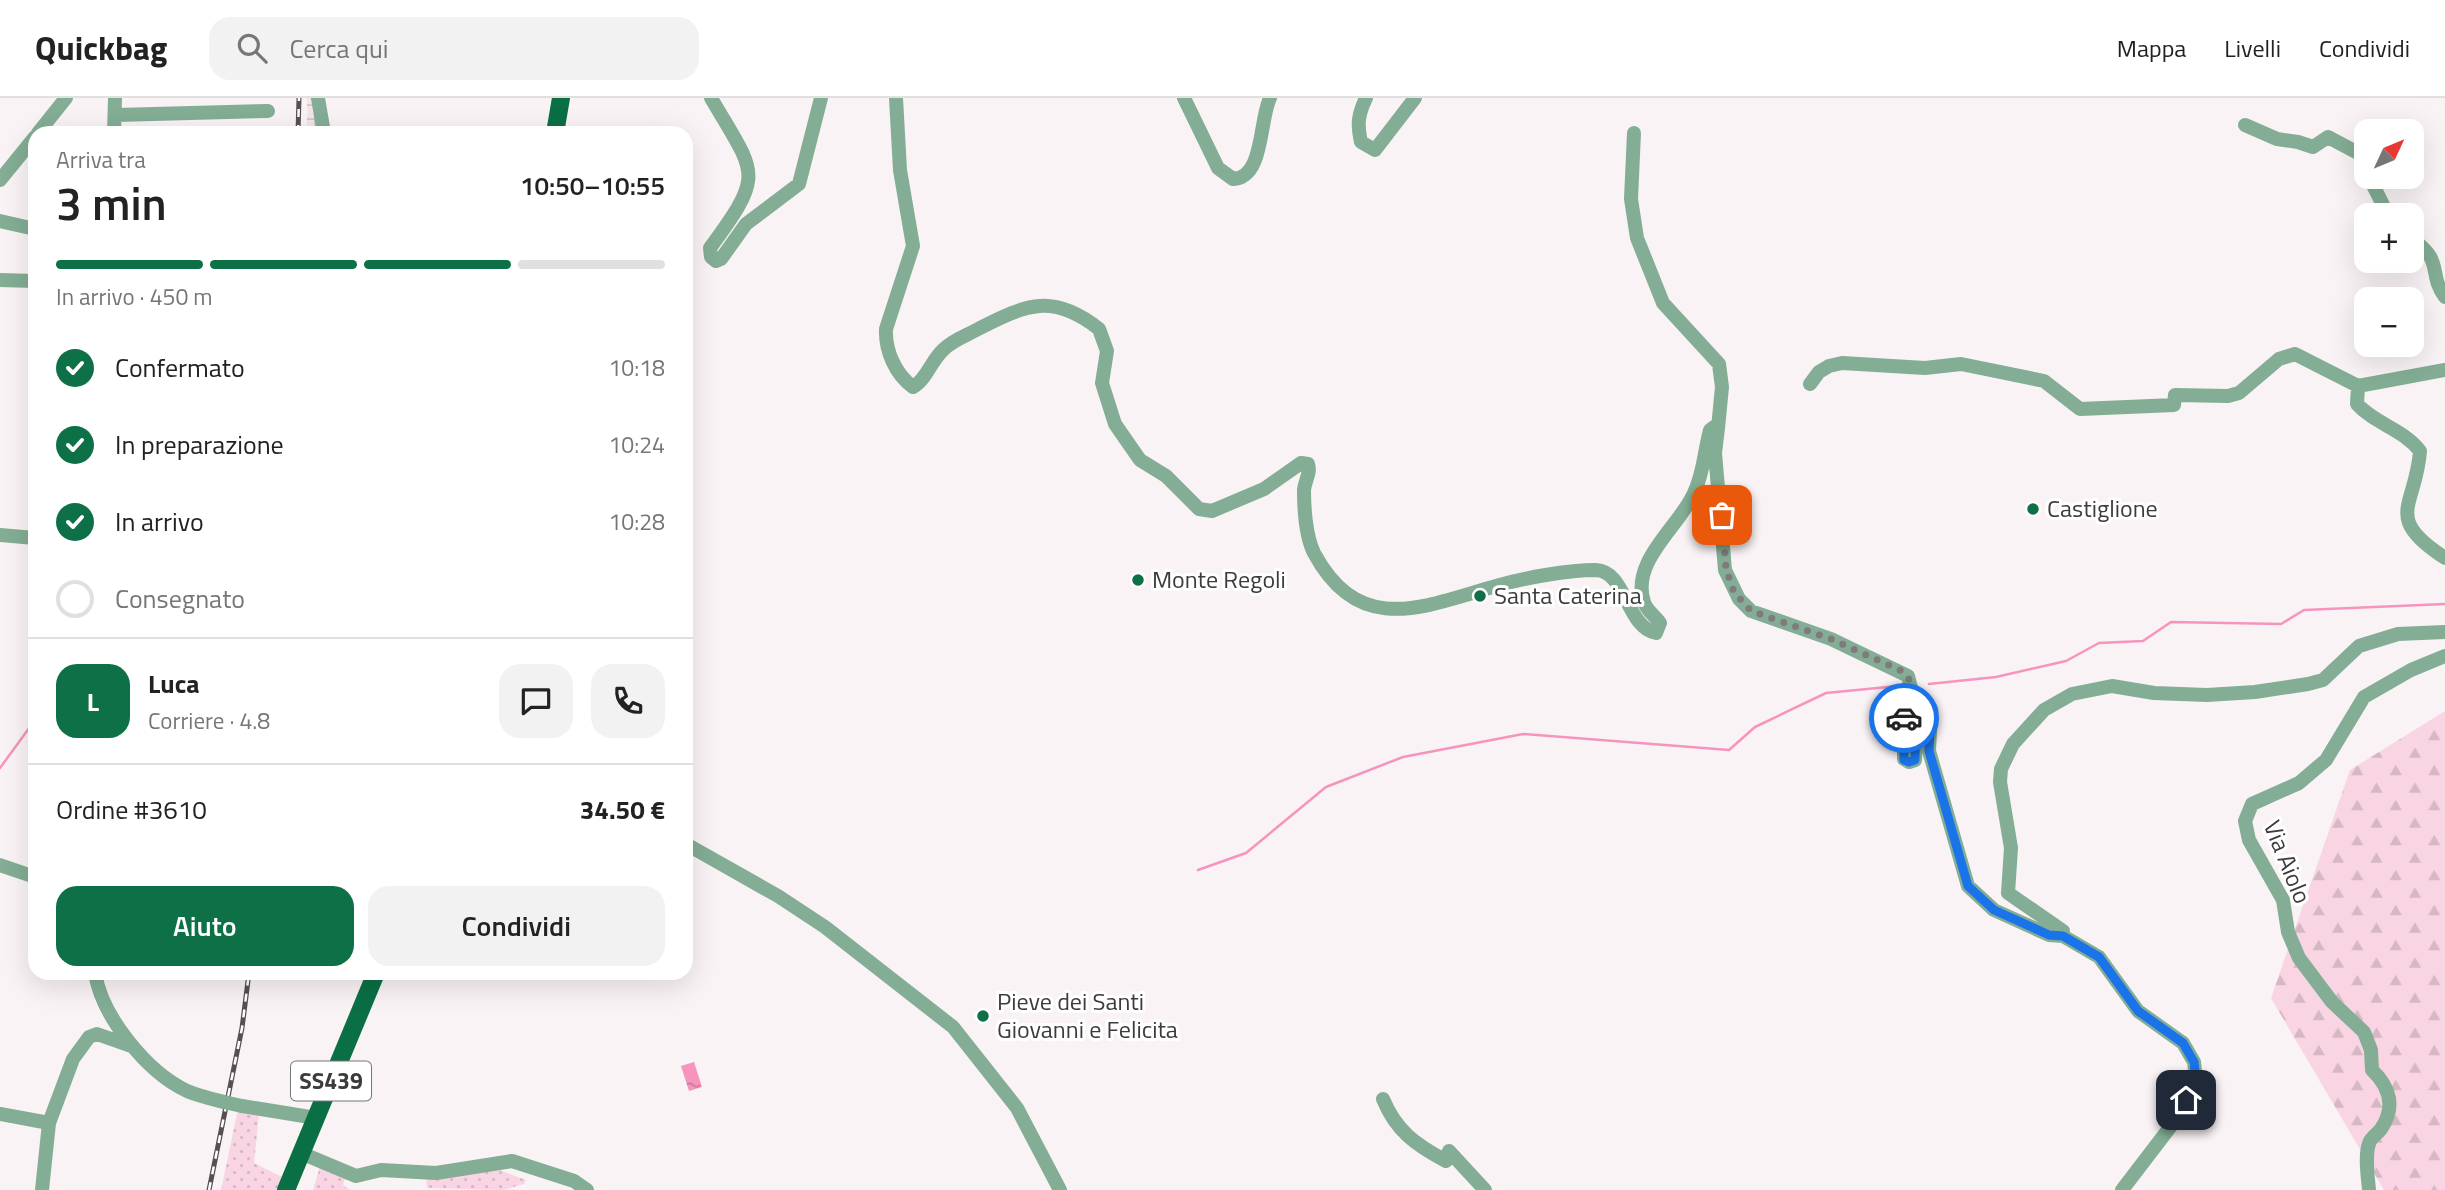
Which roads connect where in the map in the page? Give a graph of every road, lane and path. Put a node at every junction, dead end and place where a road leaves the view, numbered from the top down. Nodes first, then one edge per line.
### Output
1 (66, 98) edge
2 (115, 98) edge
3 (318, 98) edge
4 (561, 98) edge
5 (710, 98) edge
6 (821, 98) edge
7 (895, 98) edge
8 (1184, 98) edge
9 (1270, 98) edge
10 (1366, 98) edge
11 (1415, 98) edge
12 (268, 111) dead end
13 (116, 115) junction
14 (2245, 125) dead end
15 (44, 126) edge
16 (115, 126) edge
17 (323, 126) edge
18 (556, 126) edge
19 (1634, 134) dead end
20 (28, 146) edge
21 (2354, 150) edge
22 (0, 180) edge
23 (0, 221) edge
24 (28, 227) edge
25 (2424, 247) edge
26 (0, 280) edge
27 (28, 281) edge
28 (2445, 297) edge
29 (2445, 370) edge
30 (1811, 384) dead end
31 (2358, 386) junction
32 (1718, 428) junction
33 (0, 535) edge
34 (28, 537) edge
35 (2445, 558) edge
36 (2445, 632) edge
37 (2445, 656) edge
38 (693, 848) edge
39 (0, 865) edge
40 (28, 875) edge
41 (2063, 936) junction
42 (97, 980) edge
43 (373, 980) edge
44 (131, 1046) junction
45 (1383, 1100) dead end
46 (0, 1114) edge
47 (316, 1118) junction
48 (49, 1123) junction
49 (301, 1153) junction
50 (42, 1190) edge
51 (286, 1190) edge
52 (587, 1190) edge
53 (1060, 1190) edge
54 (1485, 1190) edge
55 (2122, 1190) edge
56 (2369, 1190) edge

1 - 15 street
2 - 13 street
3 - 17 street
4 - 18 main road
5 - 6 street
7 - 32 street
8 - 9 street
10 - 11 street
12 - 13 street
13 - 16 street
14 - 21 street
19 - 32 street
20 - 22 street
23 - 24 street
25 - 28 street
26 - 27 street
29 - 31 street
30 - 31 street
31 - 35 street
32 - 41 street
33 - 34 street
36 - 41 street
37 - 56 street, Via Aiolo
38 - 53 street
39 - 40 street
41 - 55 street
42 - 44 street
43 - 47 main road, SS439
44 - 47 street, bridge
44 - 48 street
45 - 54 street
46 - 48 street
47 - 49 main road, SS439
48 - 50 street
49 - 51 main road, SS439
49 - 52 street

